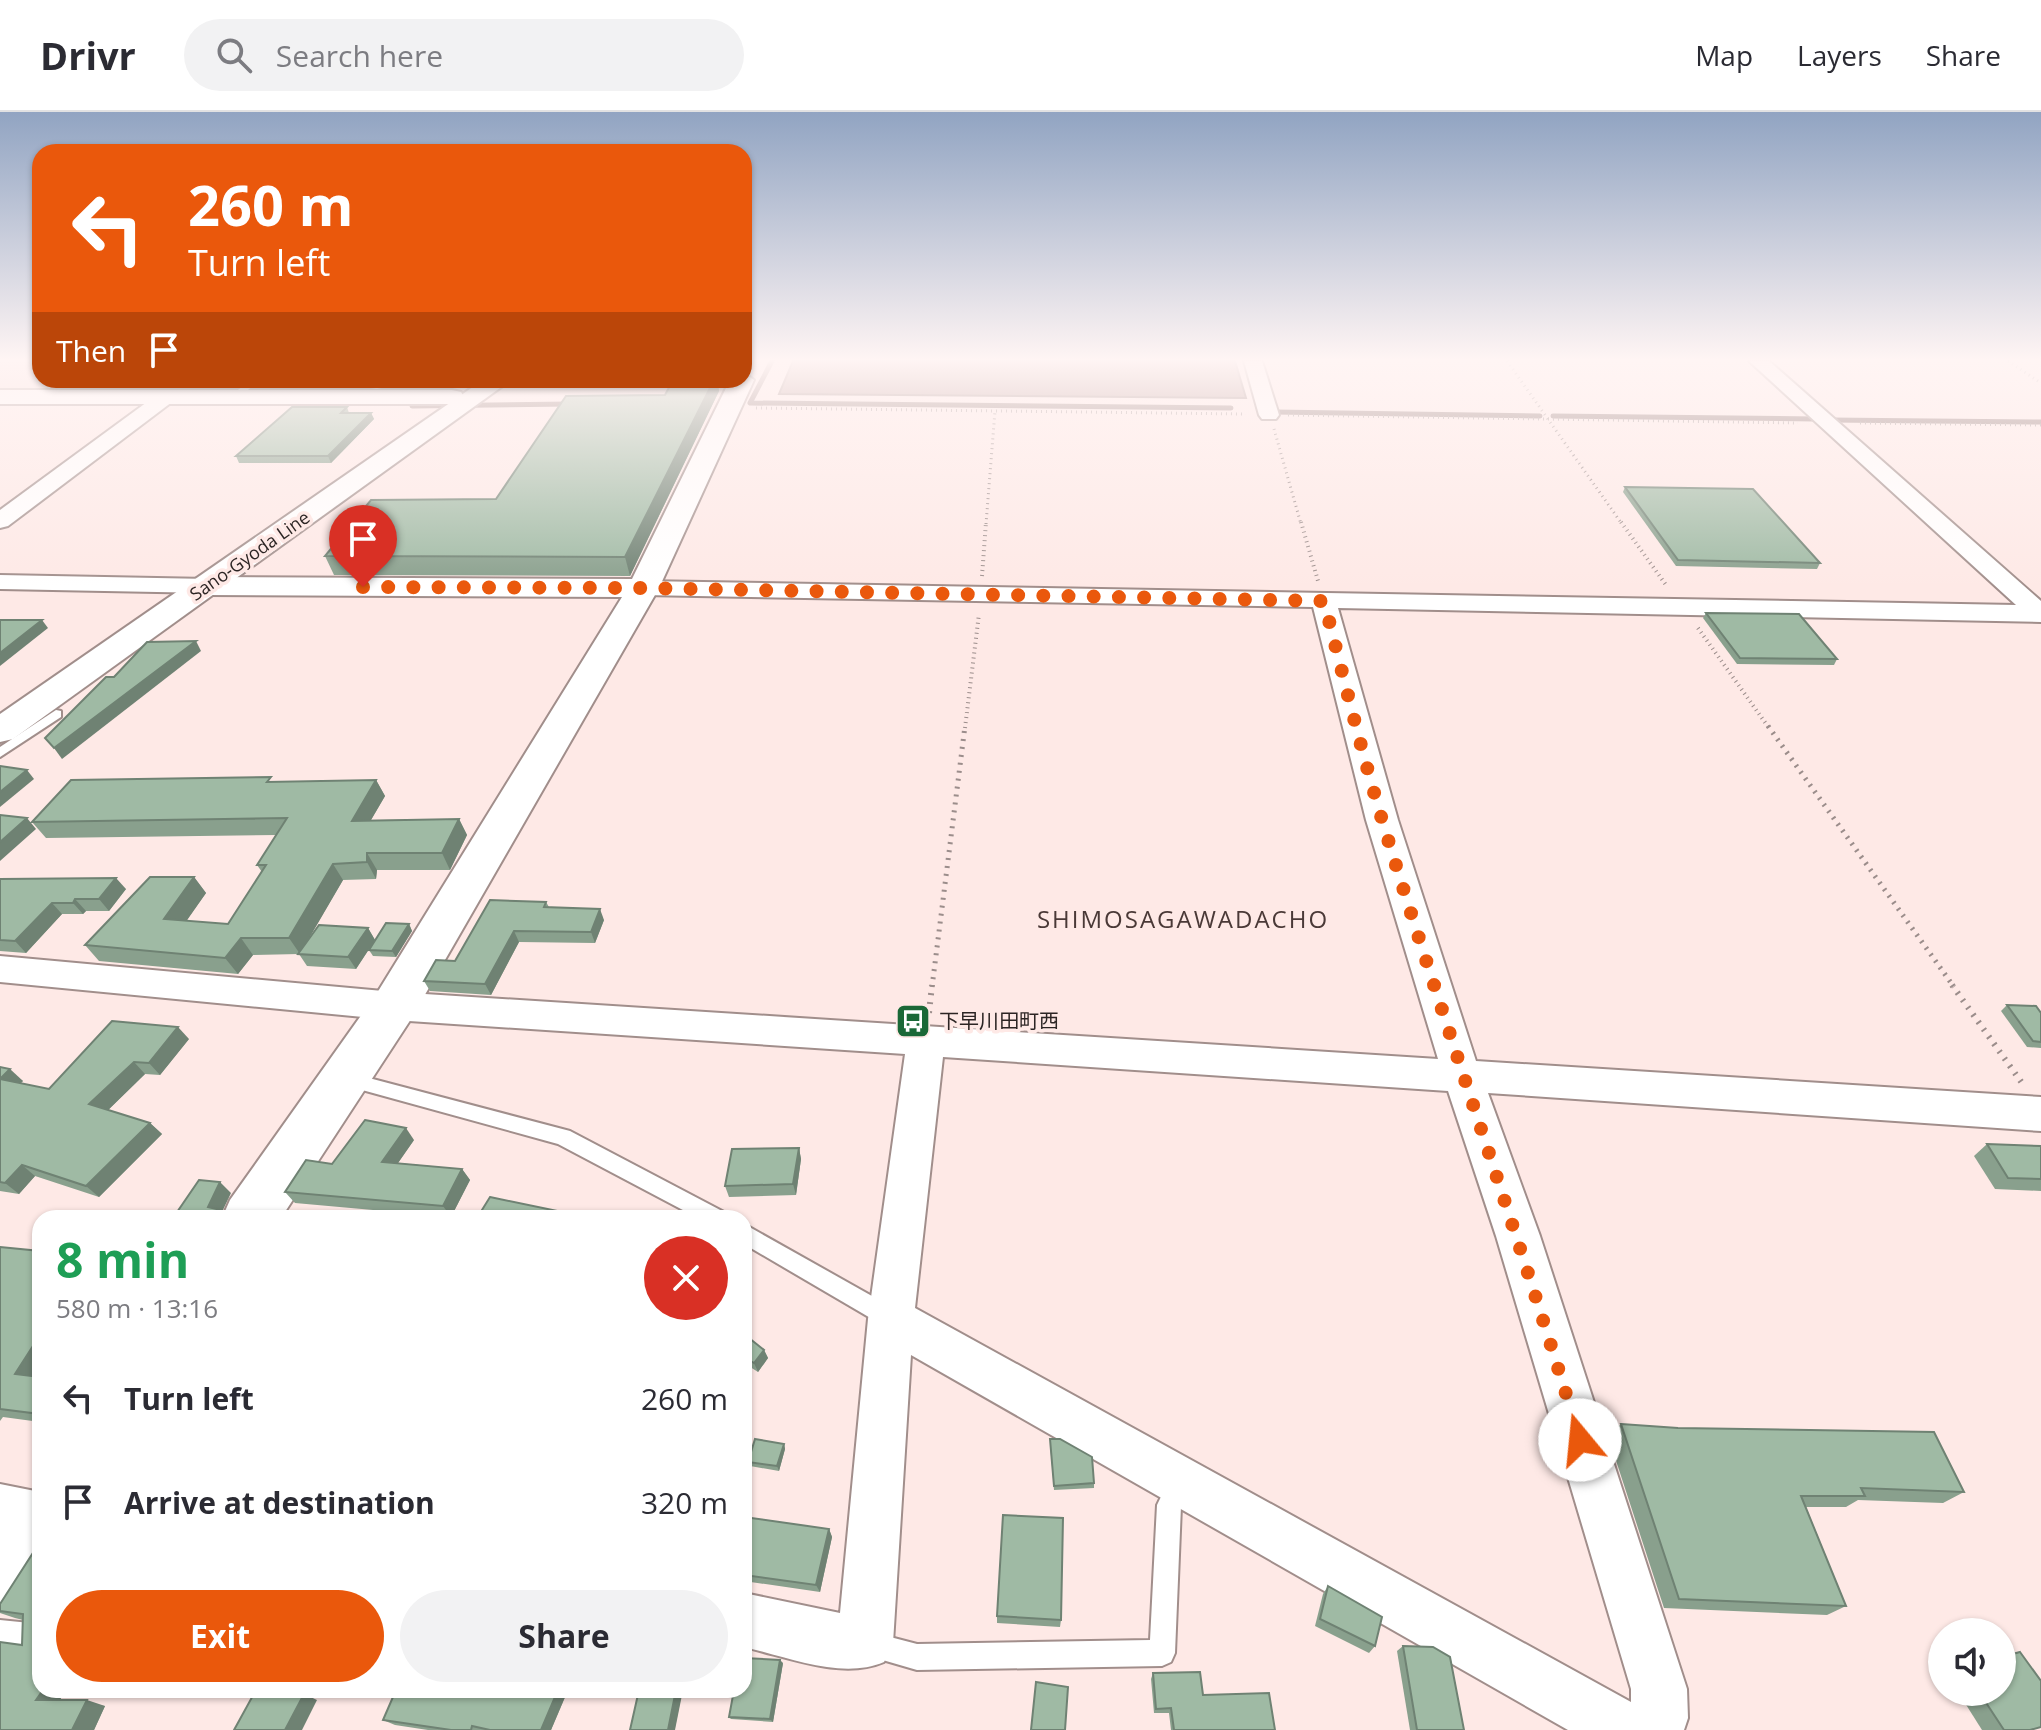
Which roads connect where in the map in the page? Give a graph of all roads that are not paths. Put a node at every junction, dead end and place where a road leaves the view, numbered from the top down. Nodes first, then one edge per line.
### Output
1 (113, 437) edge
2 (393, 437) edge
3 (419, 437) edge
4 (715, 437) edge
5 (1843, 437) edge
6 (0, 521) edge
7 (0, 582) edge
8 (176, 584) junction
9 (209, 586) junction
10 (643, 588) junction
11 (1324, 601) junction
12 (2041, 613) edge
13 (0, 706) edge
14 (56, 714) dead end
15 (0, 731) edge
16 (0, 753) edge
17 (0, 969) edge
18 (394, 1006) junction
19 (926, 1042) junction
20 (1462, 1076) junction
21 (343, 1078) junction
22 (2032, 1099) edge
23 (255, 1210) edge
24 (702, 1210) edge
25 (752, 1238) edge
26 (891, 1319) junction
27 (1180, 1481) junction
28 (0, 1510) edge
29 (32, 1518) edge
30 (32, 1532) edge
31 (0, 1578) edge
32 (752, 1622) edge
33 (0, 1633) edge
34 (32, 1636) edge
35 (865, 1643) junction
36 (1624, 1730) edge
37 (1655, 1730) edge

1 - 6 street
2 - 8 street, Sano-Gyoda Line
3 - 9 street, Sano-Gyoda Line
4 - 10 street
5 - 12 street
7 - 8 street
8 - 9 street
8 - 13 street, Sano-Gyoda Line
9 - 10 street
9 - 15 street, Sano-Gyoda Line
10 - 11 street
10 - 18 street
11 - 12 street
11 - 20 street
14 - 16 lane
17 - 18 street
18 - 19 street
18 - 21 street
19 - 20 street
19 - 26 street
20 - 22 street
20 - 37 street
21 - 23 street
21 - 24 lane
25 - 26 lane
26 - 27 street
26 - 35 street
27 - 35 lane
27 - 36 street
28 - 29 street
30 - 31 street
32 - 35 street
33 - 34 lane

